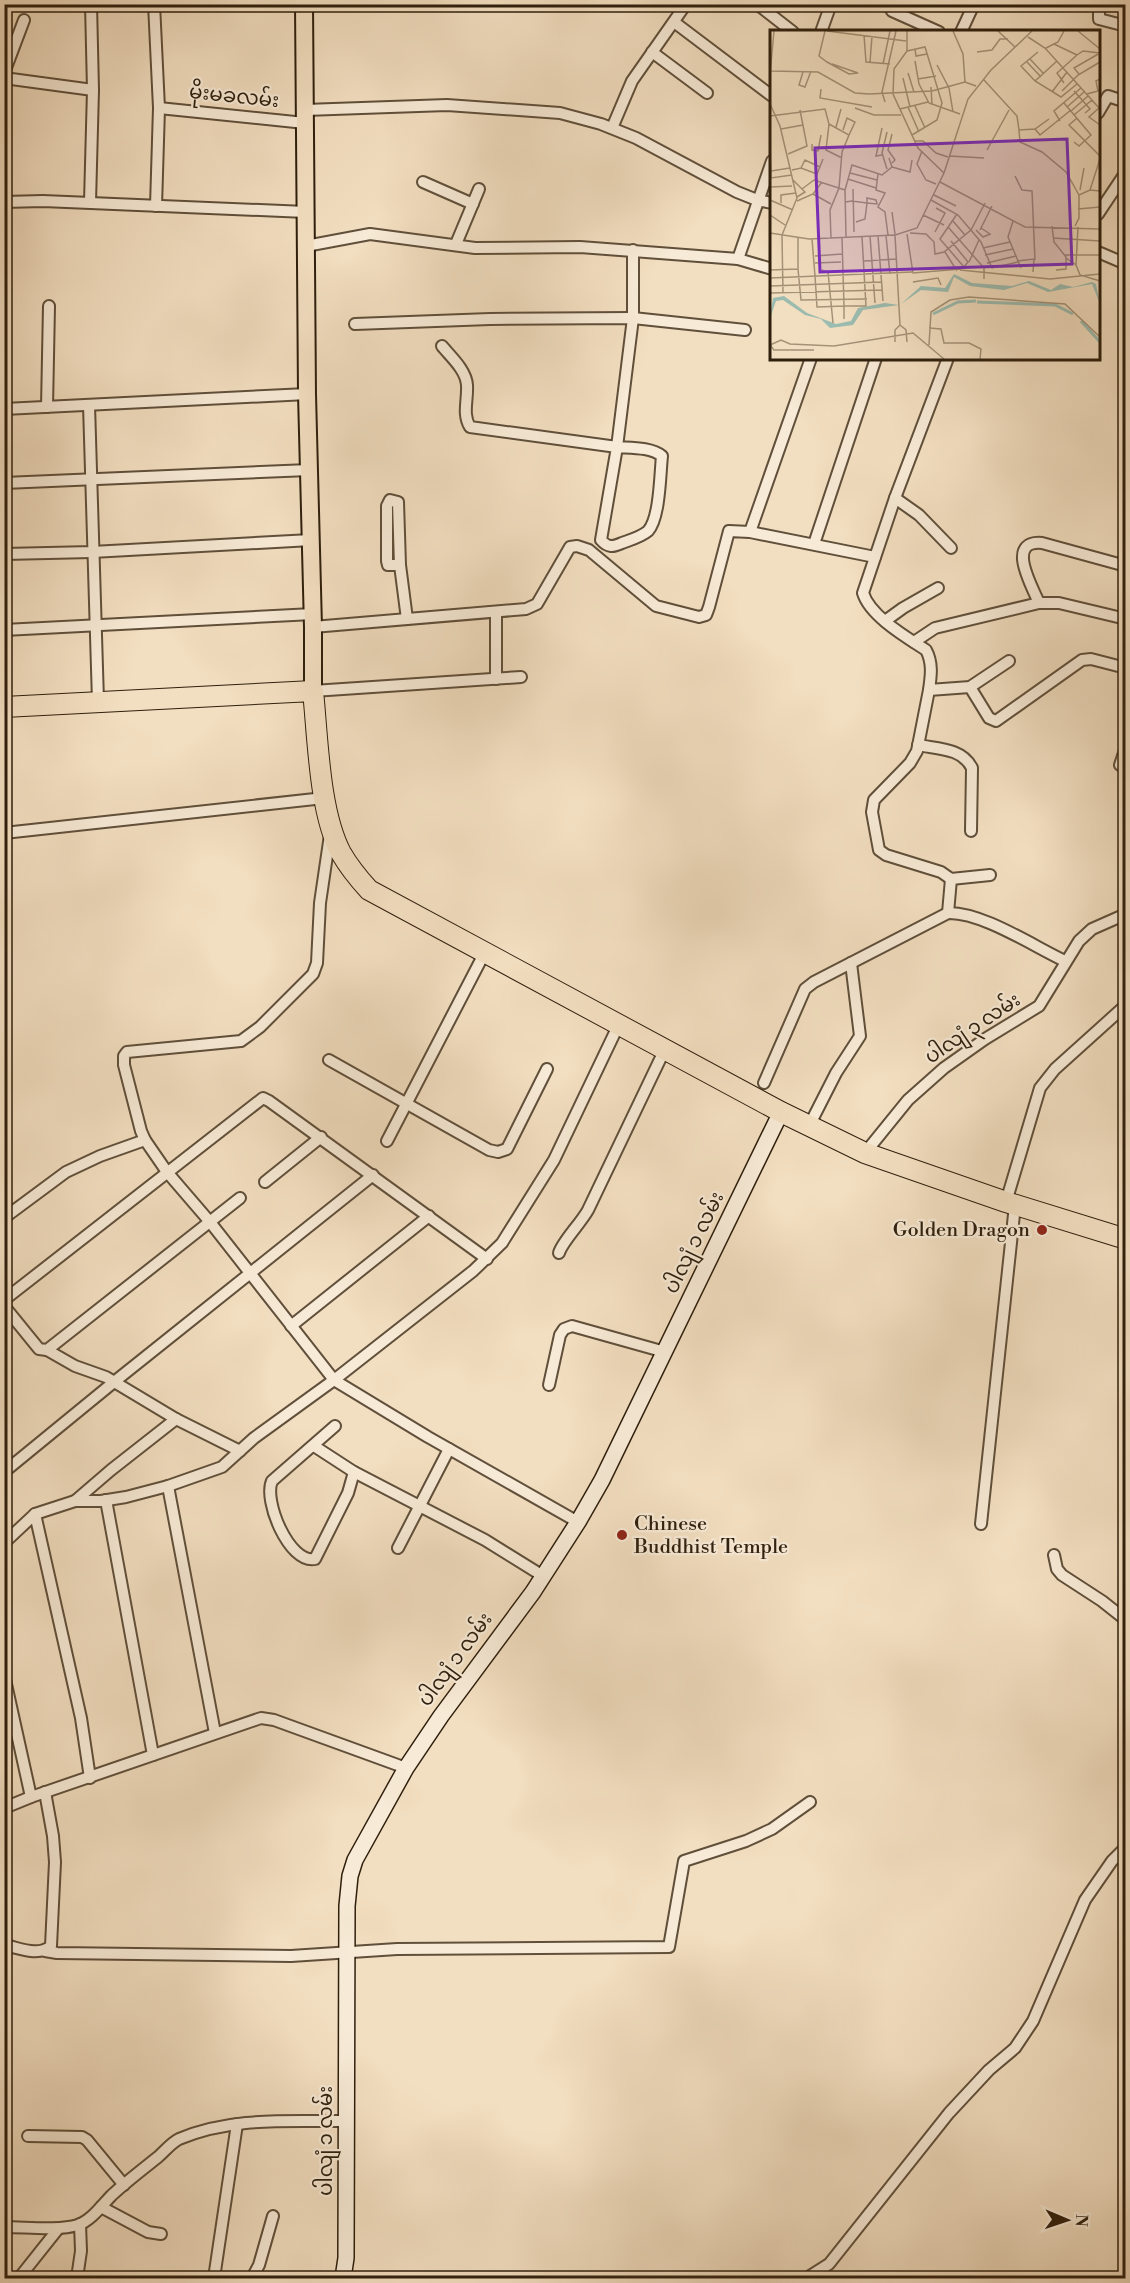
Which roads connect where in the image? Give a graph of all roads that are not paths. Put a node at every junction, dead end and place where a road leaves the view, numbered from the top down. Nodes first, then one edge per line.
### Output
1 (91, 4) edge
2 (154, 4) edge
3 (304, 4) edge
4 (686, 4) edge
5 (757, 4) edge
6 (831, 4) edge
7 (888, 4) edge
8 (974, 4) edge
9 (1099, 4) edge
10 (24, 20) dead end
11 (674, 22) junction
12 (1125, 26) edge
13 (790, 30) edge
14 (822, 30) edge
15 (935, 30) edge
16 (963, 30) edge
17 (652, 52) junction
18 (4, 73) edge
19 (4, 78) edge
20 (93, 90) junction
21 (707, 93) dead end
22 (770, 95) edge
23 (1125, 102) edge
24 (159, 108) junction
25 (1100, 110) edge
26 (305, 116) junction
27 (612, 128) junction
28 (770, 165) edge
29 (1125, 172) edge
30 (423, 182) dead end
31 (479, 189) dead end
32 (757, 200) junction
33 (4, 202) edge
34 (90, 202) junction
35 (770, 203) edge
36 (473, 204) junction
37 (156, 206) junction
38 (1100, 211) edge
39 (306, 212) junction
40 (456, 244) junction
41 (306, 246) junction
42 (633, 250) junction
43 (1125, 250) edge
44 (1100, 253) edge
45 (738, 259) junction
46 (1122, 262) edge
47 (770, 269) edge
48 (49, 306) dead end
49 (633, 318) junction
50 (355, 324) dead end
51 (745, 330) dead end
52 (442, 346) dead end
53 (810, 360) edge
54 (875, 360) edge
55 (947, 360) edge
56 (307, 394) junction
57 (89, 405) junction
58 (47, 407) junction
59 (4, 409) edge
60 (617, 447) junction
61 (309, 470) junction
62 (90, 479) junction
63 (4, 483) edge
64 (896, 498) junction
65 (750, 532) junction
66 (311, 540) junction
67 (814, 544) junction
68 (606, 545) junction
69 (577, 546) junction
70 (951, 548) dead end
71 (92, 552) junction
72 (4, 554) edge
73 (875, 557) junction
74 (400, 565) junction
75 (1125, 566) edge
76 (938, 588) dead end
77 (1039, 603) junction
78 (496, 612) junction
79 (1125, 619) edge
80 (313, 620) junction
81 (407, 620) junction
82 (885, 621) junction
83 (94, 625) junction
84 (4, 630) edge
85 (914, 642) junction
86 (1009, 661) dead end
87 (1125, 668) edge
88 (521, 677) dead end
89 (496, 679) junction
90 (970, 687) junction
91 (929, 690) junction
92 (313, 691) junction
93 (98, 701) junction
94 (4, 707) edge
95 (918, 745) junction
96 (1125, 747) edge
97 (1120, 765) dead end
98 (324, 798) junction
99 (331, 827) junction
100 (971, 831) dead end
101 (4, 833) edge
102 (990, 875) dead end
103 (951, 879) junction
104 (948, 912) junction
105 (1125, 914) edge
106 (485, 952) junction
107 (1065, 962) junction
108 (851, 963) junction
109 (1125, 1005) edge
110 (619, 1024) junction
111 (665, 1049) junction
112 (329, 1060) dead end
113 (547, 1069) dead end
114 (764, 1083) dead end
115 (407, 1102) junction
116 (780, 1112) junction
117 (809, 1126) junction
118 (321, 1137) junction
119 (145, 1140) junction
120 (387, 1141) dead end
121 (865, 1153) junction
122 (167, 1172) junction
123 (373, 1175) junction
124 (265, 1182) dead end
125 (240, 1198) dead end
126 (1010, 1204) junction
127 (429, 1216) junction
128 (4, 1218) edge
129 (210, 1222) junction
130 (1125, 1239) edge
131 (559, 1253) dead end
132 (487, 1259) junction
133 (250, 1273) junction
134 (4, 1300) edge
135 (4, 1306) edge
136 (291, 1326) junction
137 (47, 1350) junction
138 (665, 1352) junction
139 (334, 1380) junction
140 (114, 1382) junction
141 (549, 1385) dead end
142 (176, 1419) junction
143 (335, 1426) dead end
144 (314, 1446) junction
145 (449, 1449) junction
146 (240, 1451) junction
147 (4, 1472) edge
148 (354, 1472) junction
149 (168, 1486) junction
150 (106, 1500) junction
151 (75, 1501) junction
152 (418, 1506) junction
153 (35, 1514) junction
154 (578, 1522) junction
155 (981, 1524) dead end
156 (4, 1544) edge
157 (398, 1548) dead end
158 (1054, 1556) dead end
159 (543, 1576) junction
160 (1125, 1620) edge
161 (4, 1675) edge
162 (215, 1733) junction
163 (153, 1755) junction
164 (406, 1768) junction
165 (90, 1778) junction
166 (45, 1792) junction
167 (31, 1797) junction
168 (810, 1802) dead end
169 (4, 1808) edge
170 (1125, 1847) edge
171 (4, 1945) edge
172 (45, 1951) junction
173 (346, 1953) junction
174 (348, 2121) junction
175 (237, 2124) junction
176 (28, 2136) dead end
177 (124, 2185) junction
178 (101, 2207) junction
179 (273, 2216) dead end
180 (80, 2224) junction
181 (4, 2227) edge
182 (58, 2229) junction
183 (161, 2234) dead end
184 (19, 2278) edge
185 (77, 2278) edge
186 (214, 2278) edge
187 (252, 2278) edge
188 (343, 2278) edge
189 (807, 2278) edge

1 - 20 street
2 - 24 street
3 - 26 main road
4 - 11 street
5 - 13 street
6 - 14 street
7 - 15 street
8 - 16 street
9 - 12 street
10 - 18 street
11 - 17 street
11 - 22 street
17 - 21 street
17 - 27 street
19 - 20 street
20 - 34 street
23 - 25 street
24 - 26 street, မိုးမခလမ်း
24 - 37 street
26 - 27 street, မိုးမခလမ်း
26 - 39 main road
27 - 32 street, မိုးမခလမ်း
28 - 32 street
29 - 38 street
30 - 36 street
31 - 36 street
32 - 35 street, မိုးမခလမ်း
32 - 45 street
33 - 34 street
34 - 37 street
36 - 40 street
37 - 39 street
39 - 41 main road
40 - 41 street
40 - 42 street
41 - 56 main road
42 - 45 street
42 - 49 street
43 - 46 street
44 - 46 street
45 - 47 street
48 - 58 street
49 - 50 street
49 - 51 street
49 - 60 street
52 - 60 street
53 - 65 street
54 - 67 street
55 - 64 street
56 - 57 street
56 - 61 main road
57 - 58 street
57 - 62 street
58 - 59 street
60 - 68 street
60 - 68 street
61 - 62 street
61 - 66 main road
62 - 63 street
62 - 71 street
64 - 70 street
64 - 73 street
65 - 67 street
65 - 69 street
66 - 71 street
66 - 80 main road
67 - 73 street
68 - 69 street
69 - 78 street
71 - 72 street
71 - 83 street
73 - 82 street
74 - 74 street
74 - 81 street
75 - 77 street
76 - 82 street
77 - 79 street
77 - 85 street
78 - 81 street
78 - 89 street
80 - 81 street
80 - 83 street
80 - 92 main road
82 - 85 street
83 - 84 street
83 - 93 street
85 - 91 street
86 - 90 street
87 - 90 street
88 - 89 street
89 - 92 street
90 - 91 street
91 - 95 street
92 - 93 highway
92 - 98 highway
93 - 94 highway
95 - 100 street
95 - 103 street
96 - 97 street
98 - 99 highway
98 - 101 street
99 - 106 highway
99 - 119 street
102 - 103 street
103 - 104 street
104 - 107 street
104 - 108 street
105 - 107 street, ပါလျံ ၃ လမ်း
106 - 110 highway
106 - 115 street
107 - 121 street, ပါလျံ ၃ လမ်း
108 - 114 street
108 - 117 street
109 - 126 street
110 - 111 highway
110 - 132 street
111 - 116 highway
111 - 131 street
112 - 115 street
113 - 115 street
115 - 120 street
116 - 117 highway
116 - 138 street, ပါလျံ ၁ လမ်း
117 - 121 highway
118 - 122 street
118 - 123 street
118 - 124 street
119 - 122 street
119 - 128 street
121 - 126 highway
122 - 129 street
122 - 134 street
123 - 127 street
123 - 133 street
125 - 129 street
126 - 130 highway
126 - 155 street
127 - 132 street
127 - 136 street
129 - 133 street
129 - 137 street
132 - 139 street
133 - 136 street
133 - 140 street
135 - 137 street
136 - 139 street
137 - 140 street
138 - 141 street
138 - 154 street, ပါလျံ ၁ လမ်း
139 - 145 street
139 - 146 street
140 - 142 street
140 - 147 street
142 - 146 street
142 - 151 street
143 - 144 street
144 - 148 street
144 - 148 street
145 - 152 street
145 - 154 street
146 - 149 street
148 - 152 street
149 - 150 street
149 - 162 street
150 - 151 street
150 - 163 street
151 - 153 street
152 - 157 street
152 - 159 street
153 - 156 street
153 - 165 street
154 - 159 street, ပါလျံ ၁ လမ်း
158 - 160 street
159 - 164 street, ပါလျံ ၁ လမ်း
161 - 167 street
162 - 163 street
162 - 164 street
163 - 165 street
164 - 173 street, ပါလျံ ၁ လမ်း
165 - 166 street
166 - 167 street
166 - 172 street
167 - 169 street
168 - 173 street
170 - 189 street
171 - 172 street
172 - 173 street
173 - 174 street, ပါလျံ ၁ လမ်း
174 - 175 street
174 - 188 street, ပါလျံ ၁ လမ်း
175 - 177 street
175 - 186 street
176 - 177 street
177 - 178 street
178 - 180 street
178 - 183 street
179 - 187 street
180 - 182 street
180 - 185 street
181 - 182 street
182 - 184 street

